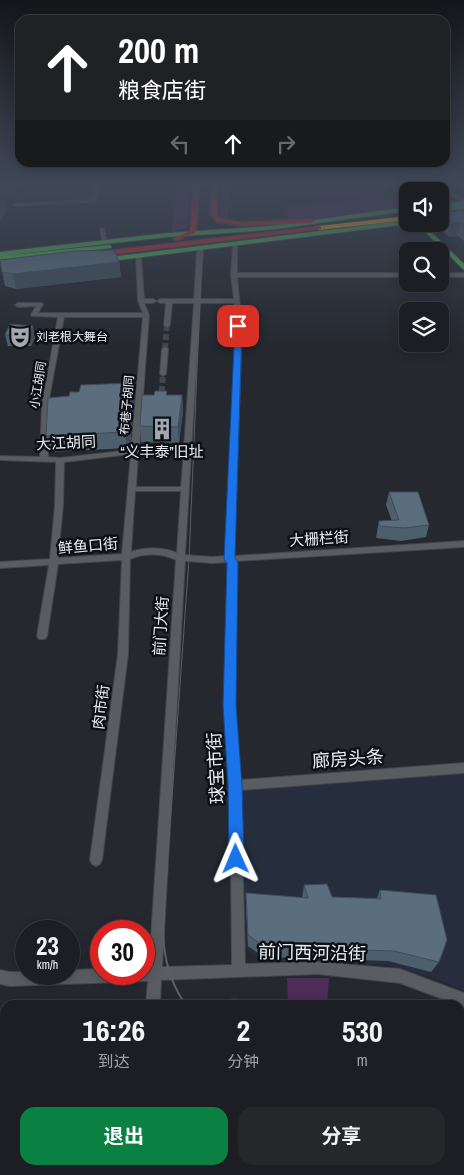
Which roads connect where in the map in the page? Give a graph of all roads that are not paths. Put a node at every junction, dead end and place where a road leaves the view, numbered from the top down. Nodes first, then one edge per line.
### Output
1 (106, 238) edge
2 (162, 238) edge
3 (179, 238) edge
4 (188, 238) edge
5 (236, 238) edge
6 (273, 238) edge
7 (434, 238) edge
8 (176, 239) junction
9 (210, 242) junction
10 (109, 245) junction
11 (235, 245) junction
12 (200, 250) junction
13 (0, 254) edge
14 (154, 255) junction
15 (139, 256) junction
16 (0, 258) edge
17 (61, 261) junction
18 (93, 261) edge
19 (0, 266) edge
20 (464, 268) edge
21 (234, 275) junction
22 (399, 275) edge
23 (449, 275) edge
24 (464, 275) edge
25 (141, 301) junction
26 (153, 301) dead end
27 (160, 301) dead end
28 (169, 301) junction
29 (196, 301) junction
30 (237, 301) junction
31 (18, 305) dead end
32 (61, 315) junction
33 (146, 315) junction
34 (167, 325) tunnel mouth
35 (165, 349) tunnel mouth
36 (163, 374) tunnel mouth
37 (186, 450) junction
38 (134, 452) junction
39 (0, 458) edge
40 (44, 460) junction
41 (60, 460) junction
42 (131, 489) junction
43 (183, 490) junction
44 (464, 544) edge
45 (126, 557) junction
46 (178, 557) junction
47 (231, 561) junction
48 (55, 563) junction
49 (0, 565) edge
50 (42, 636) dead end
51 (464, 768) edge
52 (235, 785) junction
53 (96, 860) dead end
54 (155, 957) edge
55 (239, 971) junction
56 (155, 974) edge
57 (0, 977) edge
58 (90, 977) edge
59 (154, 985) edge
60 (153, 1000) edge
61 (464, 1000) edge

1 - 10 street
2 - 10 main road
3 - 8 main road
4 - 8 main road
5 - 9 main road
6 - 11 main road
7 - 20 main road
8 - 10 main road
9 - 14 main road
9 - 17 main road
10 - 13 main road
10 - 16 main road
11 - 12 main road
11 - 21 street, 球宝市街
12 - 14 main road
12 - 29 street, 前门大街
14 - 15 main road
15 - 18 main road
15 - 25 street, 布巷子胡同
17 - 19 main road
17 - 19 main road
21 - 22 street
21 - 30 street, 球宝市街
23 - 24 street
25 - 26 street
25 - 33 street, 布巷子胡同
27 - 28 street
28 - 29 street
28 - 34 street
29 - 30 street
29 - 37 street, 前门大街
30 - 47 street, 球宝市街
31 - 32 street
32 - 33 street
32 - 40 street, 小江胡同
33 - 38 street, 布巷子胡同
35 - 36 street
37 - 38 street, 大江胡同
37 - 43 street, 前门大街
38 - 41 street, 大江胡同
38 - 42 street, 布巷子胡同
39 - 40 street, 大江胡同
40 - 41 street, 大江胡同
41 - 48 street
42 - 43 street
42 - 45 street, 布巷子胡同
43 - 46 street, 前门大街
44 - 47 street, 大栅栏街
45 - 46 street, 鲜鱼口街
45 - 48 street, 鲜鱼口街
45 - 53 street, 肉市街
46 - 47 street, 大栅栏街
46 - 54 street, 前门大街
47 - 52 street, 球宝市街
48 - 49 street, 鲜鱼口街
48 - 50 street
51 - 52 street, 廊房头条
52 - 55 street, 球宝市街
55 - 56 street, 前门西河沿街
55 - 61 street, 前门西河沿街
57 - 58 street, 前门西河沿街
59 - 60 street, 前门大街

